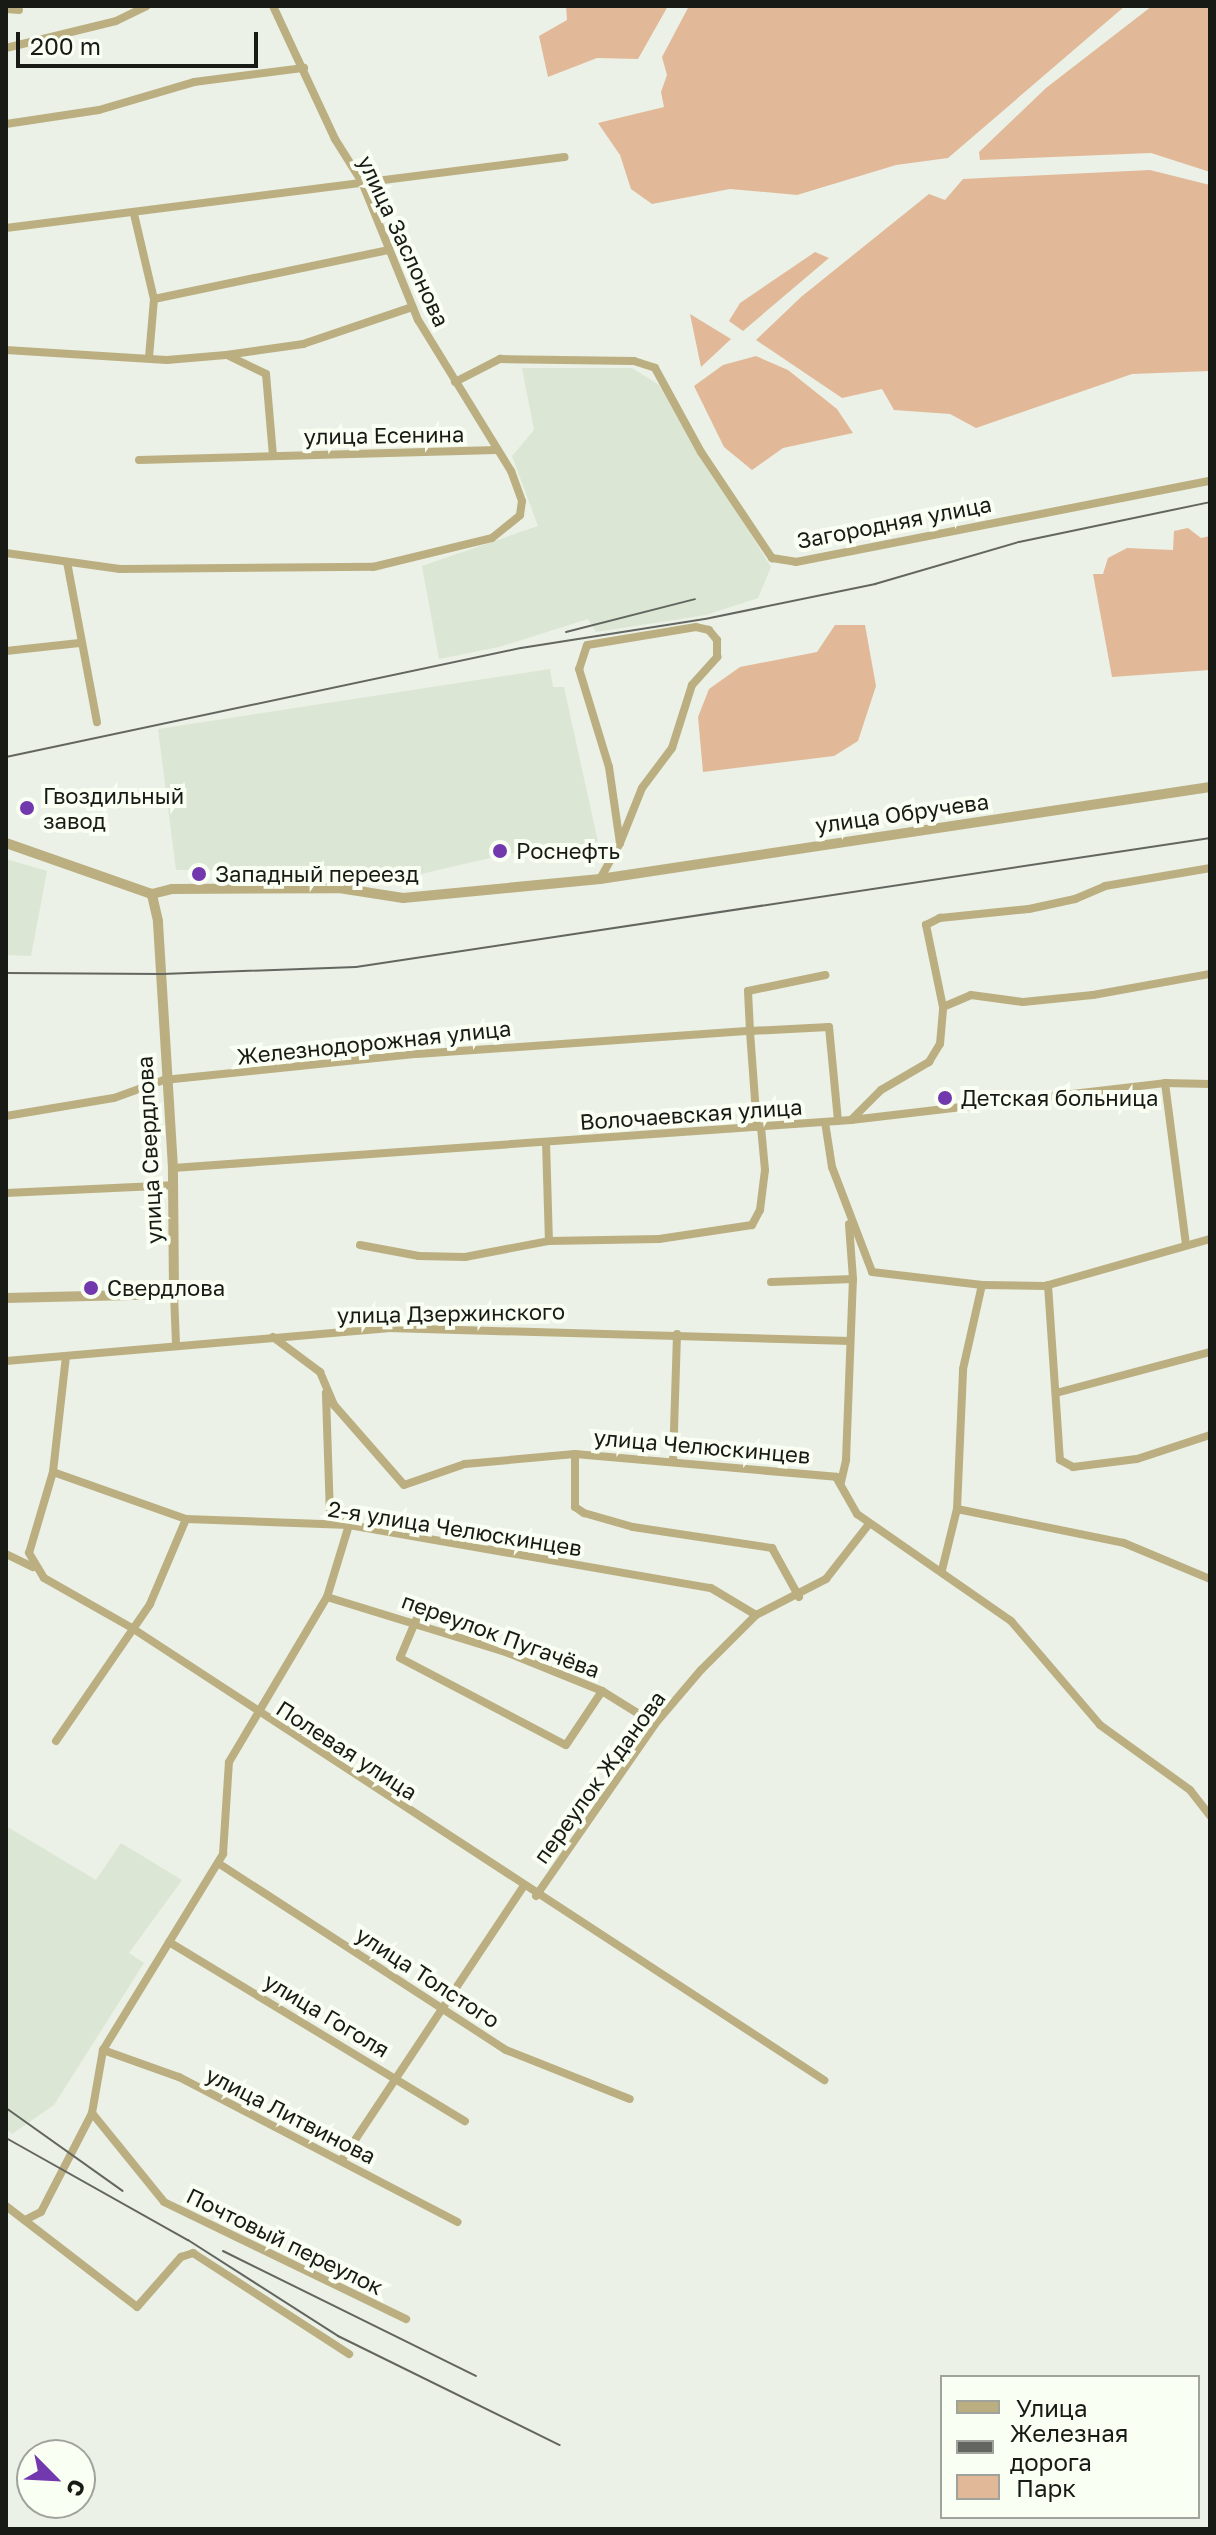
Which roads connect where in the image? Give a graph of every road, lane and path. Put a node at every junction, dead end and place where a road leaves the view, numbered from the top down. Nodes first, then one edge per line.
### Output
1 (147, 6) edge
2 (273, 6) edge
3 (6, 9) edge
4 (19, 10) dead end
5 (6, 48) edge
6 (304, 68) junction
7 (6, 124) edge
8 (565, 157) dead end
9 (362, 182) junction
10 (134, 214) junction
11 (6, 228) edge
12 (389, 250) junction
13 (154, 299) junction
14 (412, 307) junction
15 (6, 350) edge
16 (226, 355) junction
17 (149, 357) junction
18 (455, 382) junction
19 (497, 450) junction
20 (273, 455) junction
21 (139, 460) dead end
22 (1210, 481) edge
23 (6, 553) edge
24 (67, 562) junction
25 (80, 643) junction
26 (6, 651) edge
27 (97, 722) dead end
28 (1210, 787) edge
29 (6, 843) edge
30 (620, 843) junction
31 (1210, 868) edge
32 (600, 879) junction
33 (152, 894) junction
34 (1210, 974) edge
35 (825, 975) dead end
36 (943, 1007) junction
37 (750, 1031) junction
38 (164, 1080) junction
39 (1165, 1083) junction
40 (1210, 1084) edge
41 (6, 1116) edge
42 (851, 1120) junction
43 (838, 1121) junction
44 (825, 1122) junction
45 (759, 1127) junction
46 (546, 1142) junction
47 (173, 1168) junction
48 (173, 1185) junction
49 (6, 1193) edge
50 (848, 1208) junction
51 (1210, 1239) edge
52 (549, 1241) junction
53 (1186, 1244) junction
54 (360, 1245) dead end
55 (853, 1279) junction
56 (771, 1282) dead end
57 (982, 1285) junction
58 (1048, 1285) junction
59 (174, 1294) junction
60 (6, 1298) edge
61 (677, 1334) junction
62 (273, 1337) junction
63 (850, 1341) junction
64 (176, 1344) junction
65 (1210, 1352) edge
66 (66, 1356) junction
67 (6, 1361) edge
68 (326, 1387) junction
69 (1056, 1393) junction
70 (1210, 1435) edge
71 (575, 1454) junction
72 (673, 1462) junction
73 (53, 1472) junction
74 (841, 1482) junction
75 (957, 1509) junction
76 (186, 1519) junction
77 (869, 1524) junction
78 (349, 1525) junction
79 (6, 1554) edge
80 (33, 1567) junction
81 (942, 1570) junction
82 (1210, 1579) edge
83 (327, 1597) junction
84 (799, 1597) junction
85 (756, 1615) junction
86 (416, 1620) junction
87 (132, 1628) junction
88 (602, 1691) junction
89 (258, 1714) junction
90 (655, 1724) junction
91 (56, 1741) dead end
92 (1210, 1816) edge
93 (218, 1863) junction
94 (523, 1887) junction
95 (536, 1896) junction
96 (169, 1942) junction
97 (443, 2009) junction
98 (103, 2050) junction
99 (398, 2077) junction
100 (824, 2080) dead end
101 (630, 2099) dead end
102 (92, 2113) junction
103 (465, 2121) dead end
104 (341, 2161) junction
105 (6, 2206) edge
106 (25, 2220) junction
107 (457, 2222) dead end
108 (406, 2319) dead end
109 (349, 2354) dead end

1 - 5 street
2 - 6 street, улица Заслонова
3 - 4 street
6 - 7 street
6 - 9 street, улица Заслонова
8 - 9 street
9 - 10 street
9 - 12 street, улица Заслонова
10 - 11 street
10 - 13 street
12 - 13 street
12 - 14 street, улица Заслонова
13 - 17 street
14 - 16 street
14 - 18 street, улица Заслонова
15 - 17 street
16 - 17 street
16 - 20 street
18 - 19 street, улица Заслонова
18 - 22 street, Загородняя улица
19 - 20 street, улица Есенина
19 - 24 street, улица Заслонова
20 - 21 street, улица Есенина
23 - 24 street
24 - 25 street
25 - 26 street
25 - 27 street
28 - 32 street, улица Обручева
29 - 33 street
30 - 30 street
30 - 32 street
31 - 36 street
32 - 33 street, улица Обручева
33 - 38 street, улица Свердлова
34 - 36 street
35 - 37 street
36 - 42 street
37 - 38 street, Железнодорожная улица
37 - 43 street, Железнодорожная улица
37 - 45 street
38 - 41 street, Железнодорожная улица
38 - 47 street, улица Свердлова
39 - 40 street, Волочаевская улица
39 - 42 street, Волочаевская улица
39 - 53 street
42 - 43 street, Волочаевская улица
43 - 44 street, Волочаевская улица
44 - 45 street, Волочаевская улица
44 - 50 street
45 - 46 street, Волочаевская улица
45 - 52 street
46 - 47 street, Волочаевская улица
46 - 52 street
47 - 48 street, улица Свердлова
48 - 49 street
48 - 59 street, улица Свердлова
50 - 55 street
50 - 57 street
51 - 53 street
52 - 54 street
53 - 58 street
55 - 56 street
55 - 63 street
57 - 58 street
57 - 75 street
58 - 69 street
59 - 60 street
59 - 64 street
61 - 62 street, улица Дзержинского
61 - 63 street, улица Дзержинского
61 - 72 street
62 - 64 street, улица Дзержинского
62 - 68 street, улица Челюскинцев
63 - 74 street
64 - 66 street, улица Дзержинского
65 - 69 street
66 - 67 street, улица Дзержинского
66 - 73 street
68 - 71 street, улица Челюскинцев
68 - 78 street
69 - 70 street
71 - 72 street, улица Челюскинцев
71 - 84 street
72 - 74 street, улица Челюскинцев
73 - 76 street, 2-я улица Челюскинцев
73 - 80 street
74 - 77 street
75 - 81 street
75 - 82 street
76 - 78 street, 2-я улица Челюскинцев
76 - 87 street
77 - 81 street
77 - 84 street, переулок Жданова
78 - 83 street
78 - 85 street, 2-я улица Челюскинцев
79 - 80 street, Полевая улица
80 - 87 street, Полевая улица
81 - 92 street
83 - 86 street, переулок Пугачёва
83 - 89 street
84 - 85 street, переулок Жданова
85 - 90 street, переулок Жданова
86 - 88 street, переулок Пугачёва
86 - 88 street
87 - 89 street, Полевая улица
87 - 91 street
88 - 90 street, переулок Пугачёва
89 - 93 street
89 - 94 street, Полевая улица
90 - 95 street, переулок Жданова
93 - 96 street
93 - 97 street, улица Толстого
94 - 95 street, Полевая улица
94 - 97 street
95 - 100 street, Полевая улица
96 - 98 street
96 - 99 street, улица Гоголя
97 - 99 street
97 - 101 street, улица Толстого
98 - 102 street
98 - 104 street, улица Литвинова
99 - 103 street, улица Гоголя
99 - 104 street
102 - 106 street
102 - 108 street, Почтовый переулок
104 - 107 street, улица Литвинова
105 - 106 street
106 - 109 street

